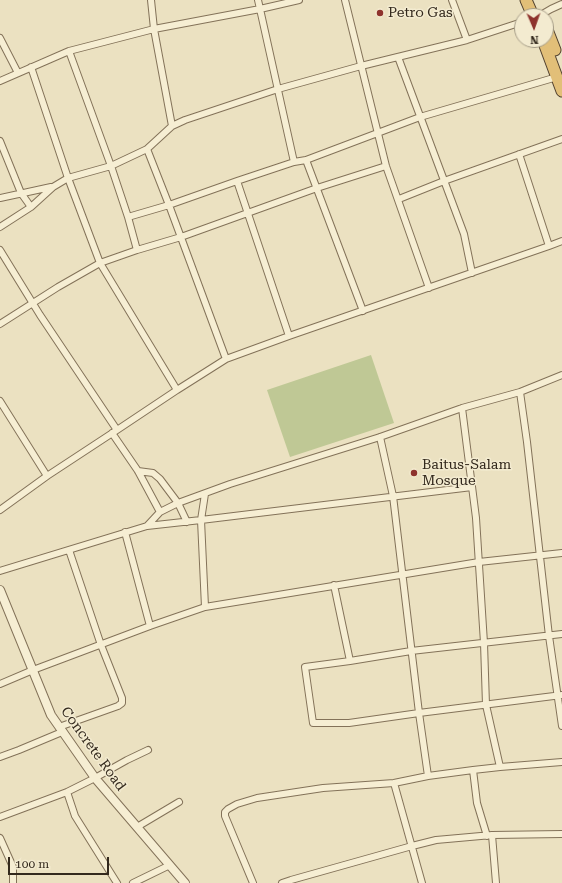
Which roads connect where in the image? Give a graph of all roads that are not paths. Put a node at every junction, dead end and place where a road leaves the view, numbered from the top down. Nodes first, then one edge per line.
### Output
1 (150, 0) edge
2 (258, 0) edge
3 (299, 0) edge
4 (345, 0) edge
5 (452, 0) edge
6 (526, 0) edge
7 (532, 8) edge
8 (260, 9) junction
9 (514, 25) edge
10 (154, 29) junction
11 (0, 38) edge
12 (467, 40) junction
13 (547, 48) edge
14 (552, 48) edge
15 (69, 51) junction
16 (398, 57) junction
17 (361, 66) junction
18 (30, 67) junction
19 (18, 73) junction
20 (559, 73) edge
21 (0, 80) edge
22 (278, 89) junction
23 (562, 91) edge
24 (420, 117) junction
25 (172, 126) junction
26 (378, 134) junction
27 (562, 139) edge
28 (0, 141) edge
29 (147, 149) junction
30 (519, 154) junction
31 (306, 160) junction
32 (294, 162) junction
33 (111, 166) junction
34 (386, 166) junction
35 (68, 178) junction
36 (237, 181) junction
37 (444, 181) junction
38 (52, 187) junction
39 (317, 188) junction
40 (21, 193) junction
41 (0, 198) edge
42 (399, 199) junction
43 (169, 204) junction
44 (31, 207) junction
45 (248, 213) junction
46 (128, 217) junction
47 (0, 227) edge
48 (181, 237) junction
49 (562, 241) edge
50 (549, 246) junction
51 (0, 250) edge
52 (137, 250) junction
53 (100, 263) junction
54 (472, 273) junction
55 (429, 288) junction
56 (32, 303) junction
57 (363, 311) junction
58 (0, 324) edge
59 (289, 336) junction
60 (226, 359) junction
61 (562, 375) edge
62 (177, 390) junction
63 (520, 392) junction
64 (0, 401) edge
65 (462, 408) junction
66 (115, 431) junction
67 (380, 437) junction
68 (138, 472) junction
69 (47, 476) junction
70 (472, 487) junction
71 (205, 494) junction
72 (394, 496) junction
73 (178, 503) junction
74 (0, 510) edge
75 (160, 512) junction
76 (201, 520) junction
77 (187, 522) junction
78 (147, 526) junction
79 (125, 532) junction
80 (69, 550) junction
81 (562, 552) edge
82 (540, 555) junction
83 (478, 562) junction
84 (0, 571) edge
85 (402, 574) junction
86 (334, 585) junction
87 (1, 596) edge
88 (205, 607) junction
89 (150, 626) junction
90 (562, 634) edge
91 (549, 636) junction
92 (484, 643) junction
93 (100, 645) junction
94 (411, 651) junction
95 (350, 661) junction
96 (33, 670) junction
97 (0, 684) edge
98 (560, 696) edge
99 (486, 705) junction
100 (418, 713) junction
101 (562, 726) edge
102 (60, 729) junction
103 (148, 750) dead end
104 (0, 757) edge
105 (562, 762) edge
106 (500, 767) junction
107 (473, 770) junction
108 (428, 776) junction
109 (95, 778) junction
110 (394, 784) junction
111 (67, 792) junction
112 (179, 802) dead end
113 (0, 817) edge
114 (137, 827) junction
115 (562, 834) edge
116 (489, 836) junction
117 (0, 838) edge
118 (412, 846) junction
119 (170, 865) junction
120 (13, 883) edge
121 (117, 883) edge
122 (133, 883) edge
123 (185, 883) edge
124 (253, 883) edge
125 (282, 883) edge
126 (422, 883) edge
127 (496, 883) edge

1 - 10 street
2 - 8 street
3 - 8 street
4 - 17 street
5 - 12 street
6 - 7 highway
8 - 10 street
8 - 22 street
9 - 12 street
10 - 15 street
10 - 25 street
11 - 19 street
12 - 16 street
13 - 20 highway
14 - 20 highway
15 - 18 street
15 - 33 street
16 - 17 street
16 - 24 street
17 - 22 street
17 - 26 street
18 - 19 street
18 - 35 street
19 - 21 street
20 - 23 highway
20 - 24 street
22 - 25 street
22 - 32 street
24 - 26 street
24 - 37 street
25 - 29 street
26 - 31 street
26 - 34 street
27 - 30 street
28 - 40 street
29 - 33 street
29 - 43 street
30 - 37 street
30 - 50 street
31 - 32 street
31 - 39 street
32 - 36 street
33 - 35 street
33 - 46 street
34 - 39 street
34 - 42 street
35 - 38 street
35 - 53 street
36 - 43 street
36 - 45 street
37 - 42 street
37 - 54 street
38 - 40 street
38 - 44 street
39 - 45 street
39 - 57 street
40 - 41 street
40 - 44 street
42 - 55 street
43 - 46 street
43 - 48 street
44 - 47 street
45 - 48 street
45 - 59 street
46 - 52 street
48 - 52 street
48 - 60 street
49 - 50 street
50 - 54 street
51 - 56 street
52 - 53 street
53 - 56 street
53 - 62 street
54 - 55 street
55 - 57 street
56 - 58 street
56 - 66 street
57 - 59 street
59 - 60 street
60 - 62 street
61 - 63 street
62 - 66 street
63 - 65 street
63 - 82 street
64 - 69 street
65 - 67 street
65 - 70 street
66 - 68 street
66 - 69 street
67 - 71 street
67 - 72 street
68 - 73 street
68 - 75 street
69 - 74 street
70 - 72 street
70 - 83 street
71 - 73 street
71 - 76 street
72 - 76 street
72 - 85 street
73 - 75 street
73 - 77 street
75 - 78 street
76 - 77 street
76 - 88 street
77 - 78 street
78 - 79 street
79 - 80 street
79 - 89 street
80 - 84 street
80 - 93 street
81 - 82 street
82 - 83 street
82 - 91 street
83 - 85 street
83 - 92 street
85 - 86 street
85 - 94 street
86 - 88 street
86 - 95 street
87 - 96 street, Concrete Road
88 - 89 street
89 - 93 street
90 - 91 street
91 - 92 street
91 - 98 street
92 - 94 street
92 - 99 street
93 - 96 street
93 - 102 street
94 - 95 street
94 - 100 street
95 - 100 street
96 - 97 street
96 - 102 street, Concrete Road
98 - 99 street
98 - 101 street
99 - 100 street
99 - 106 street
100 - 108 street
102 - 104 street
102 - 109 street, Concrete Road
103 - 109 street
105 - 106 street
106 - 107 street
107 - 108 street
107 - 116 street
108 - 110 street
109 - 111 street
109 - 114 street, Concrete Road
110 - 118 street
110 - 124 street
111 - 113 street
111 - 121 street
112 - 114 street
114 - 119 street, Concrete Road
115 - 116 street
116 - 118 street
116 - 127 street
117 - 120 street
118 - 125 street
118 - 126 street
119 - 122 street
119 - 123 street, Concrete Road

